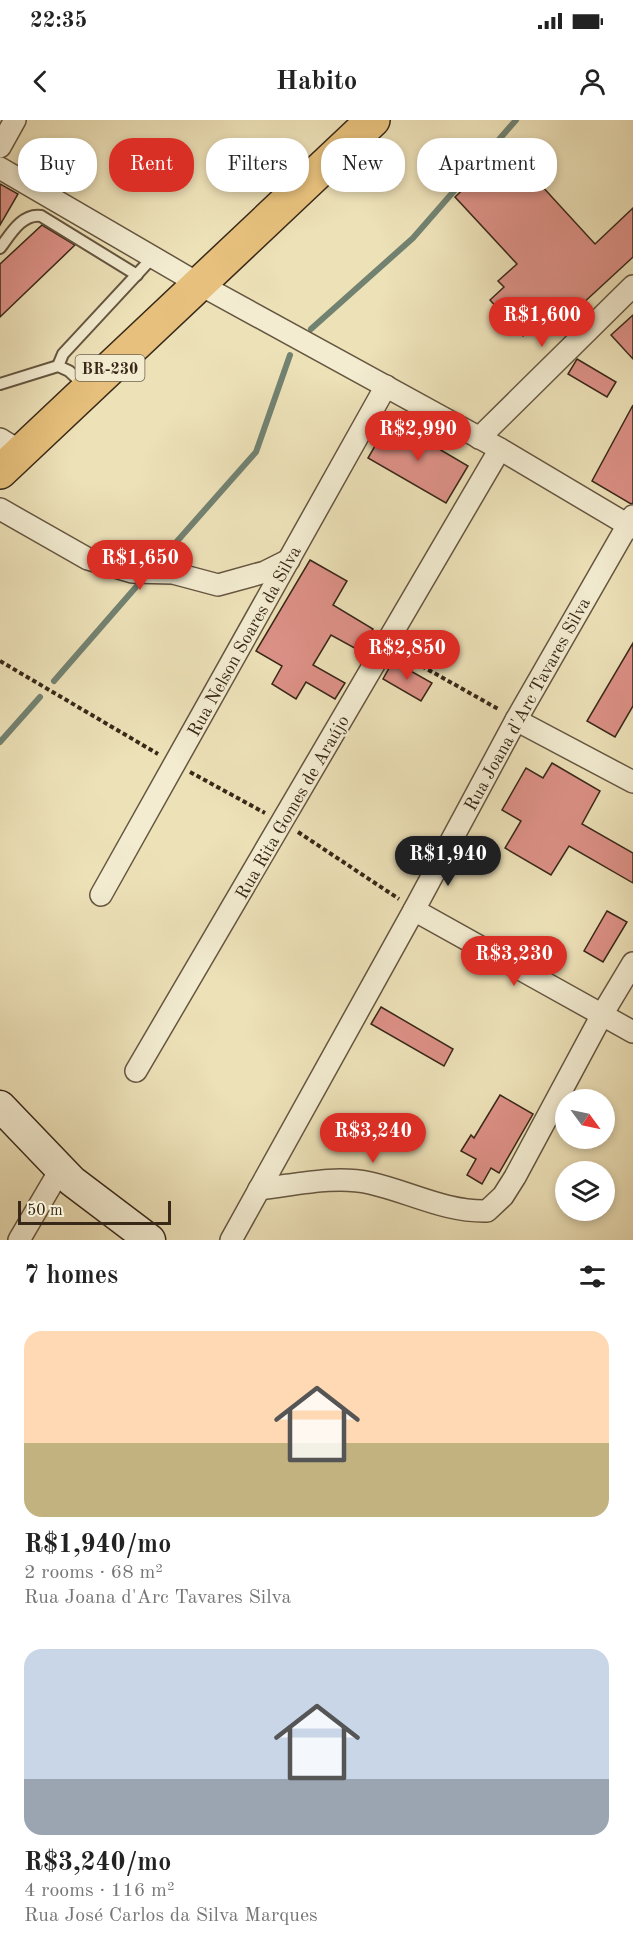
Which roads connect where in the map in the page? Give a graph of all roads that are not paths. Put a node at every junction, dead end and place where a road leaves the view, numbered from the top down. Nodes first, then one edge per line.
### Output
1 (15, 120) edge
2 (373, 120) edge
3 (0, 147) edge
4 (0, 168) edge
5 (0, 248) edge
6 (153, 257) junction
7 (137, 275) junction
8 (199, 284) junction
9 (633, 286) edge
10 (58, 366) junction
11 (0, 384) edge
12 (386, 386) junction
13 (88, 389) junction
14 (479, 438) junction
15 (500, 449) junction
16 (7, 454) edge
17 (0, 508) edge
18 (631, 523) edge
19 (289, 560) junction
20 (516, 720) junction
21 (633, 782) edge
22 (100, 895) dead end
23 (414, 910) junction
24 (633, 963) edge
25 (603, 1013) junction
26 (633, 1032) edge
27 (136, 1071) dead end
28 (0, 1106) edge
29 (60, 1170) junction
30 (259, 1189) junction
31 (20, 1240) edge
32 (150, 1240) edge
33 (231, 1240) edge

1 - 3 street
2 - 8 highway, BR-230
4 - 6 street
5 - 7 lane
6 - 7 lane
6 - 8 street
7 - 10 lane
8 - 12 street
8 - 13 highway, BR-230
9 - 14 street
10 - 11 lane
10 - 13 lane
12 - 14 street
12 - 19 street, Rua Nelson Soares da Silva
13 - 16 highway, BR-230
14 - 15 street
15 - 18 street
15 - 27 street, Rua Rita Gomes de Araújo
17 - 19 street
18 - 20 street, Rua Joana d'Arc Tavares Silva
19 - 22 street, Rua Nelson Soares da Silva
20 - 21 street
20 - 23 street, Rua Joana d'Arc Tavares Silva
23 - 25 street
23 - 30 street, Rua Joana d'Arc Tavares Silva
24 - 25 street
25 - 26 street
25 - 30 street
28 - 29 main road
29 - 31 street
29 - 32 main road
30 - 33 street, Rua Joana d'Arc Tavares Silva

